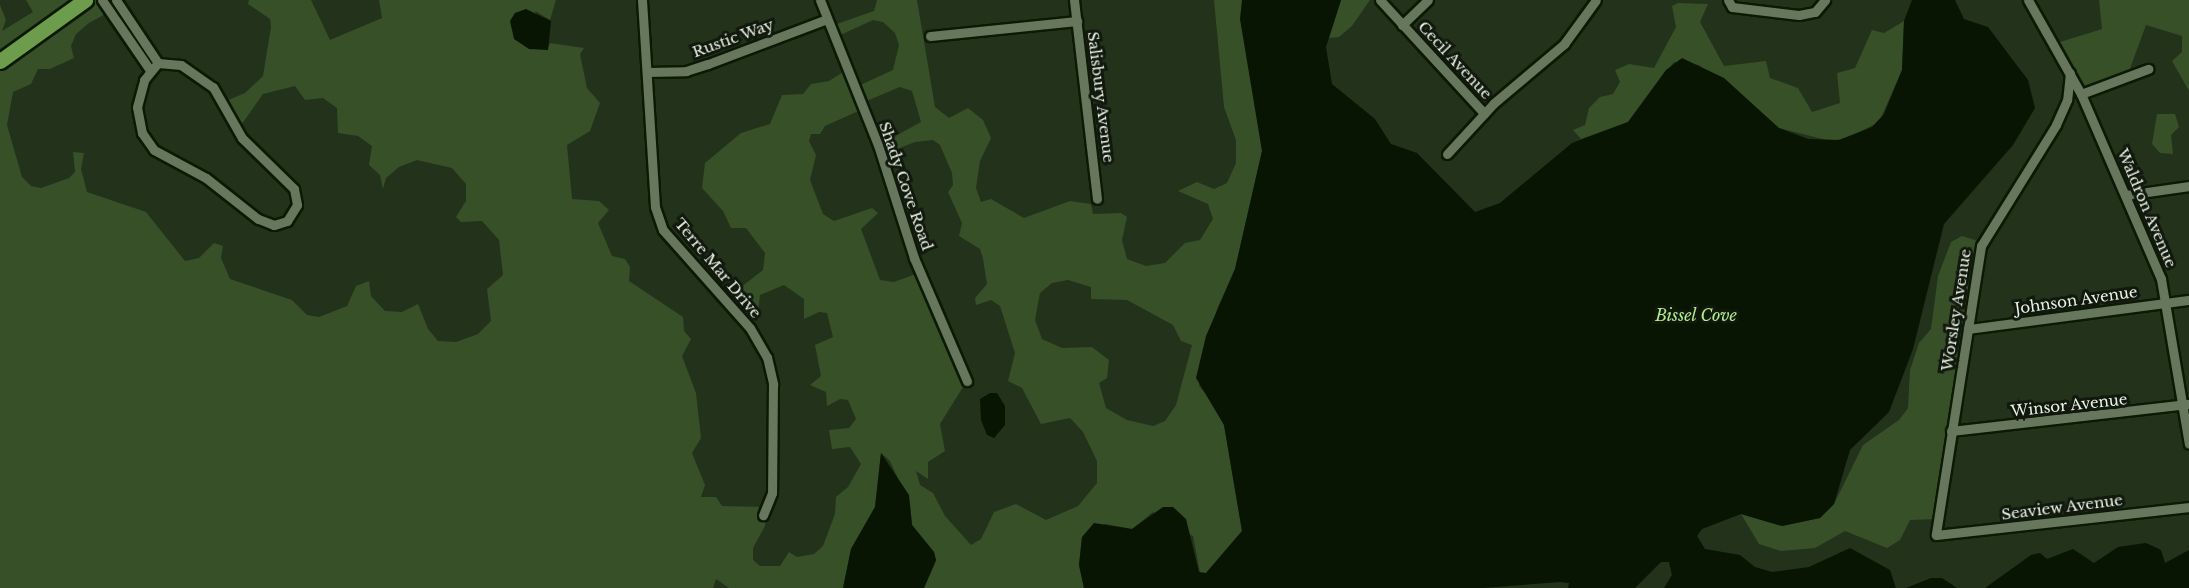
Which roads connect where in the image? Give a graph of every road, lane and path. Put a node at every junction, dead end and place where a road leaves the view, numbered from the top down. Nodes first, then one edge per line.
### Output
1 (85, 0) edge
2 (102, 0) edge
3 (116, 0) edge
4 (642, 0) edge
5 (820, 0) edge
6 (1074, 0) edge
7 (1380, 0) edge
8 (1428, 0) edge
9 (1596, 0) edge
10 (1825, 0) edge
11 (2028, 0) edge
12 (1729, 1) edge
13 (126, 16) junction
14 (827, 19) junction
15 (1077, 21) junction
16 (118, 22) junction
17 (1402, 25) junction
18 (930, 36) dead end
19 (0, 61) edge
20 (158, 63) junction
21 (2148, 69) dead end
22 (150, 70) junction
23 (647, 72) junction
24 (2070, 72) junction
25 (2081, 94) junction
26 (1484, 113) junction
27 (1447, 154) dead end
28 (2189, 186) edge
29 (2126, 195) junction
30 (1097, 199) dead end
31 (2189, 300) edge
32 (2167, 303) junction
33 (1968, 328) junction
34 (967, 381) dead end
35 (2186, 404) edge
36 (1951, 431) junction
37 (2189, 444) edge
38 (2189, 507) edge
39 (763, 515) dead end
40 (1939, 535) joint

1 - 19 main road
2 - 16 street
3 - 13 street
4 - 23 street, Terre Mar Drive
5 - 14 street, Shady Cove Road
6 - 15 street, Salisbury Avenue
7 - 17 street, Cecil Avenue
8 - 17 street
9 - 26 street
10 - 12 street
11 - 24 street, Waldron Avenue
13 - 16 street
13 - 20 street
14 - 23 street, Rustic Way
14 - 34 street, Shady Cove Road
15 - 18 street
15 - 30 street, Salisbury Avenue
16 - 22 street
17 - 26 street, Cecil Avenue
20 - 22 street
20 - 22 street
21 - 25 street
23 - 39 street, Terre Mar Drive
24 - 25 street, Waldron Avenue
24 - 33 street, Worsley Avenue
25 - 29 street, Waldron Avenue
26 - 27 street
28 - 29 street
29 - 32 street, Waldron Avenue
31 - 32 street, Johnson Avenue
32 - 33 street, Johnson Avenue
32 - 35 street, Waldron Avenue
33 - 36 street, Worsley Avenue
35 - 36 street, Winsor Avenue
35 - 37 street, Waldron Avenue
36 - 40 street, Worsley Avenue
38 - 40 street, Seaview Avenue

